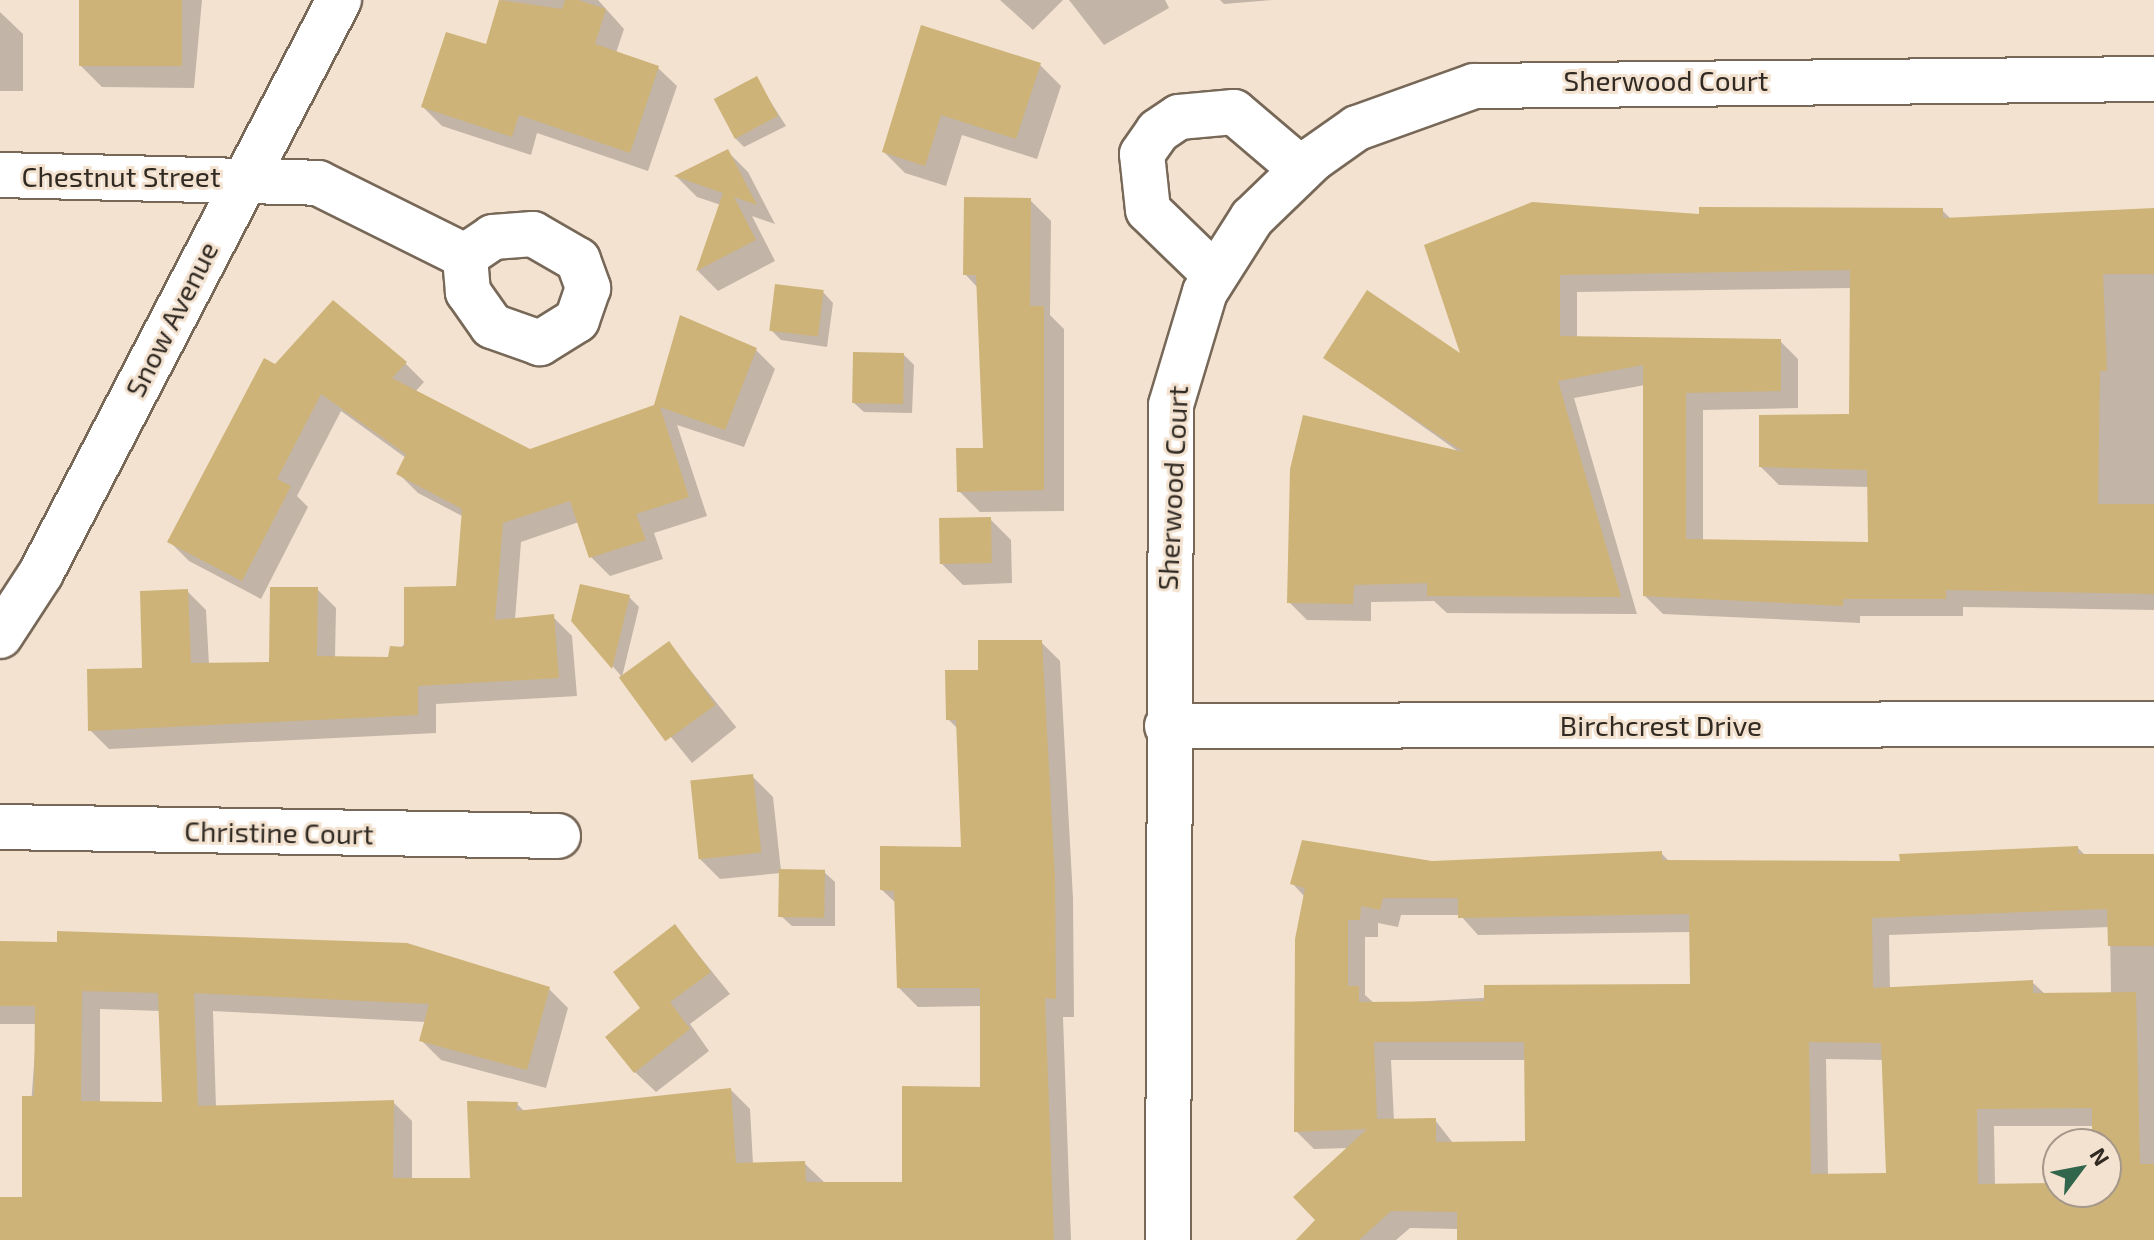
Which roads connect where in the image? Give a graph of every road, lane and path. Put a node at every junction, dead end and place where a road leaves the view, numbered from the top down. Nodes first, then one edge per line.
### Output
1 (339, 0) edge
2 (2154, 79) edge
3 (1301, 169) junction
4 (0, 175) edge
5 (243, 177) junction
6 (465, 256) dead end
7 (1215, 275) junction
8 (0, 636) edge
9 (2154, 724) edge
10 (1167, 726) junction
11 (0, 827) edge
12 (558, 836) dead end
13 (1168, 1240) edge

1 - 5 street, Snow Avenue
2 - 3 street, Sherwood Court
3 - 7 street, Sherwood Court
3 - 7 street
4 - 5 street, Chestnut Street
5 - 6 street, Chestnut Street
5 - 8 street, Snow Avenue
7 - 10 street, Sherwood Court
9 - 10 street, Birchcrest Drive
10 - 13 street, Sherwood Court
11 - 12 street, Christine Court

